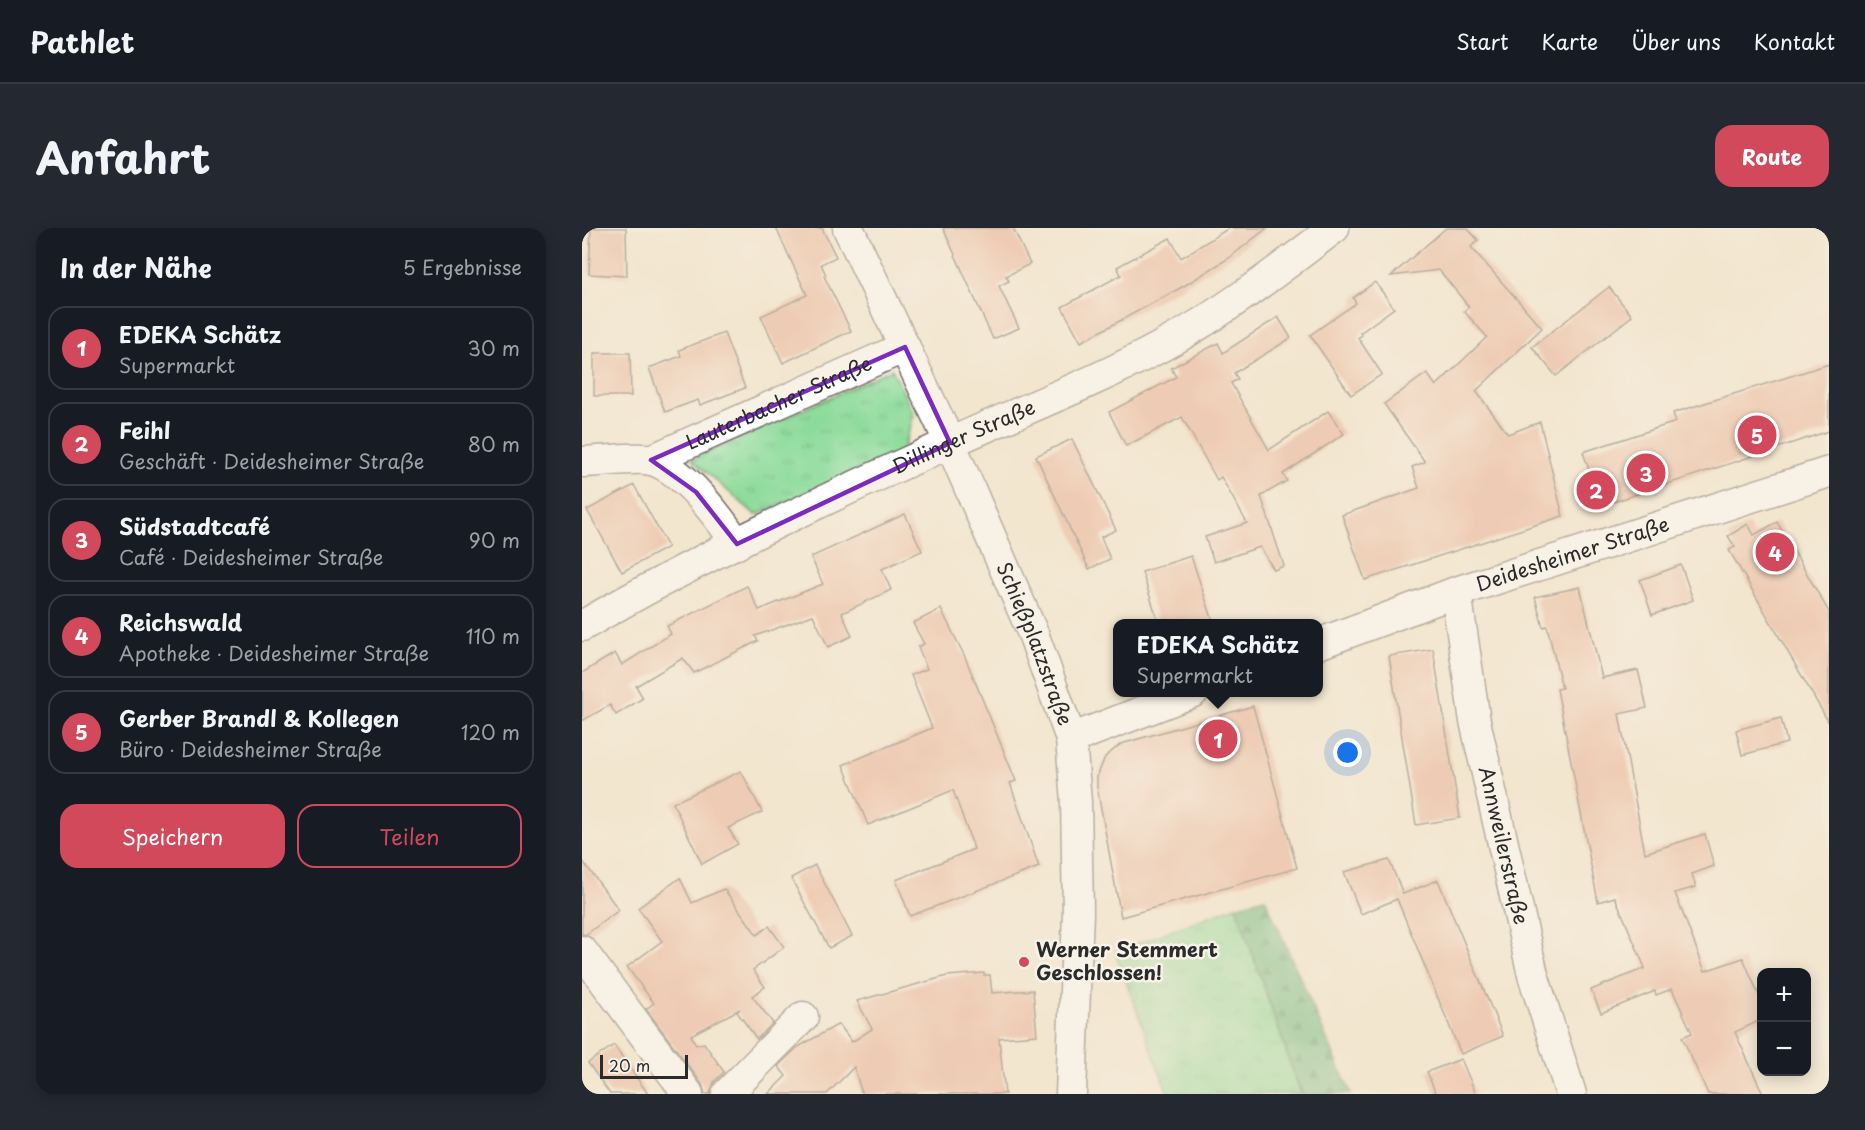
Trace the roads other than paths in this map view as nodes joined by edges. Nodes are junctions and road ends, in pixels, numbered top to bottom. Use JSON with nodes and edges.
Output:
{"nodes":[{"id":1,"x":848,"y":228,"type":"edge"},
{"id":2,"x":1334,"y":228,"type":"edge"},
{"id":3,"x":905,"y":346,"type":"junction"},
{"id":4,"x":950,"y":443,"type":"junction"},
{"id":5,"x":651,"y":460,"type":"junction"},
{"id":6,"x":582,"y":462,"type":"edge"},
{"id":7,"x":1829,"y":472,"type":"edge"},
{"id":8,"x":737,"y":544,"type":"junction"},
{"id":9,"x":1456,"y":592,"type":"junction"},
{"id":10,"x":582,"y":626,"type":"edge"},
{"id":11,"x":1323,"y":642,"type":"edge"},
{"id":12,"x":1182,"y":697,"type":"edge"},
{"id":13,"x":1071,"y":738,"type":"junction"},
{"id":14,"x":582,"y":951,"type":"edge"},
{"id":15,"x":803,"y":1017,"type":"dead end"},
{"id":16,"x":688,"y":1094,"type":"edge"},
{"id":17,"x":727,"y":1094,"type":"edge"},
{"id":18,"x":1071,"y":1094,"type":"edge"},
{"id":19,"x":1571,"y":1094,"type":"edge"}],
"edges":[{"from":1,"to":3,"type":"street","name":"Schießplatzstraße"},
{"from":2,"to":4,"type":"street","name":"Dillinger Straße"},
{"from":3,"to":4,"type":"street","name":"Schießplatzstraße"},
{"from":3,"to":5,"type":"street","name":"Lauterbacher Straße"},
{"from":4,"to":8,"type":"street","name":"Dillinger Straße"},
{"from":4,"to":13,"type":"street","name":"Schießplatzstraße"},
{"from":5,"to":6,"type":"street","name":"Lauterbacher Straße"},
{"from":5,"to":8,"type":"street","name":"Lauterbacher Straße"},
{"from":7,"to":9,"type":"street","name":"Deidesheimer Straße"},
{"from":8,"to":10,"type":"street","name":"Dillinger Straße"},
{"from":9,"to":11,"type":"street","name":"Deidesheimer Straße"},
{"from":9,"to":19,"type":"street","name":"Annweilerstraße"},
{"from":12,"to":13,"type":"street"},
{"from":13,"to":18,"type":"street","name":"Schießplatzstraße"},
{"from":14,"to":16,"type":"street"},
{"from":15,"to":17,"type":"street"}]}
